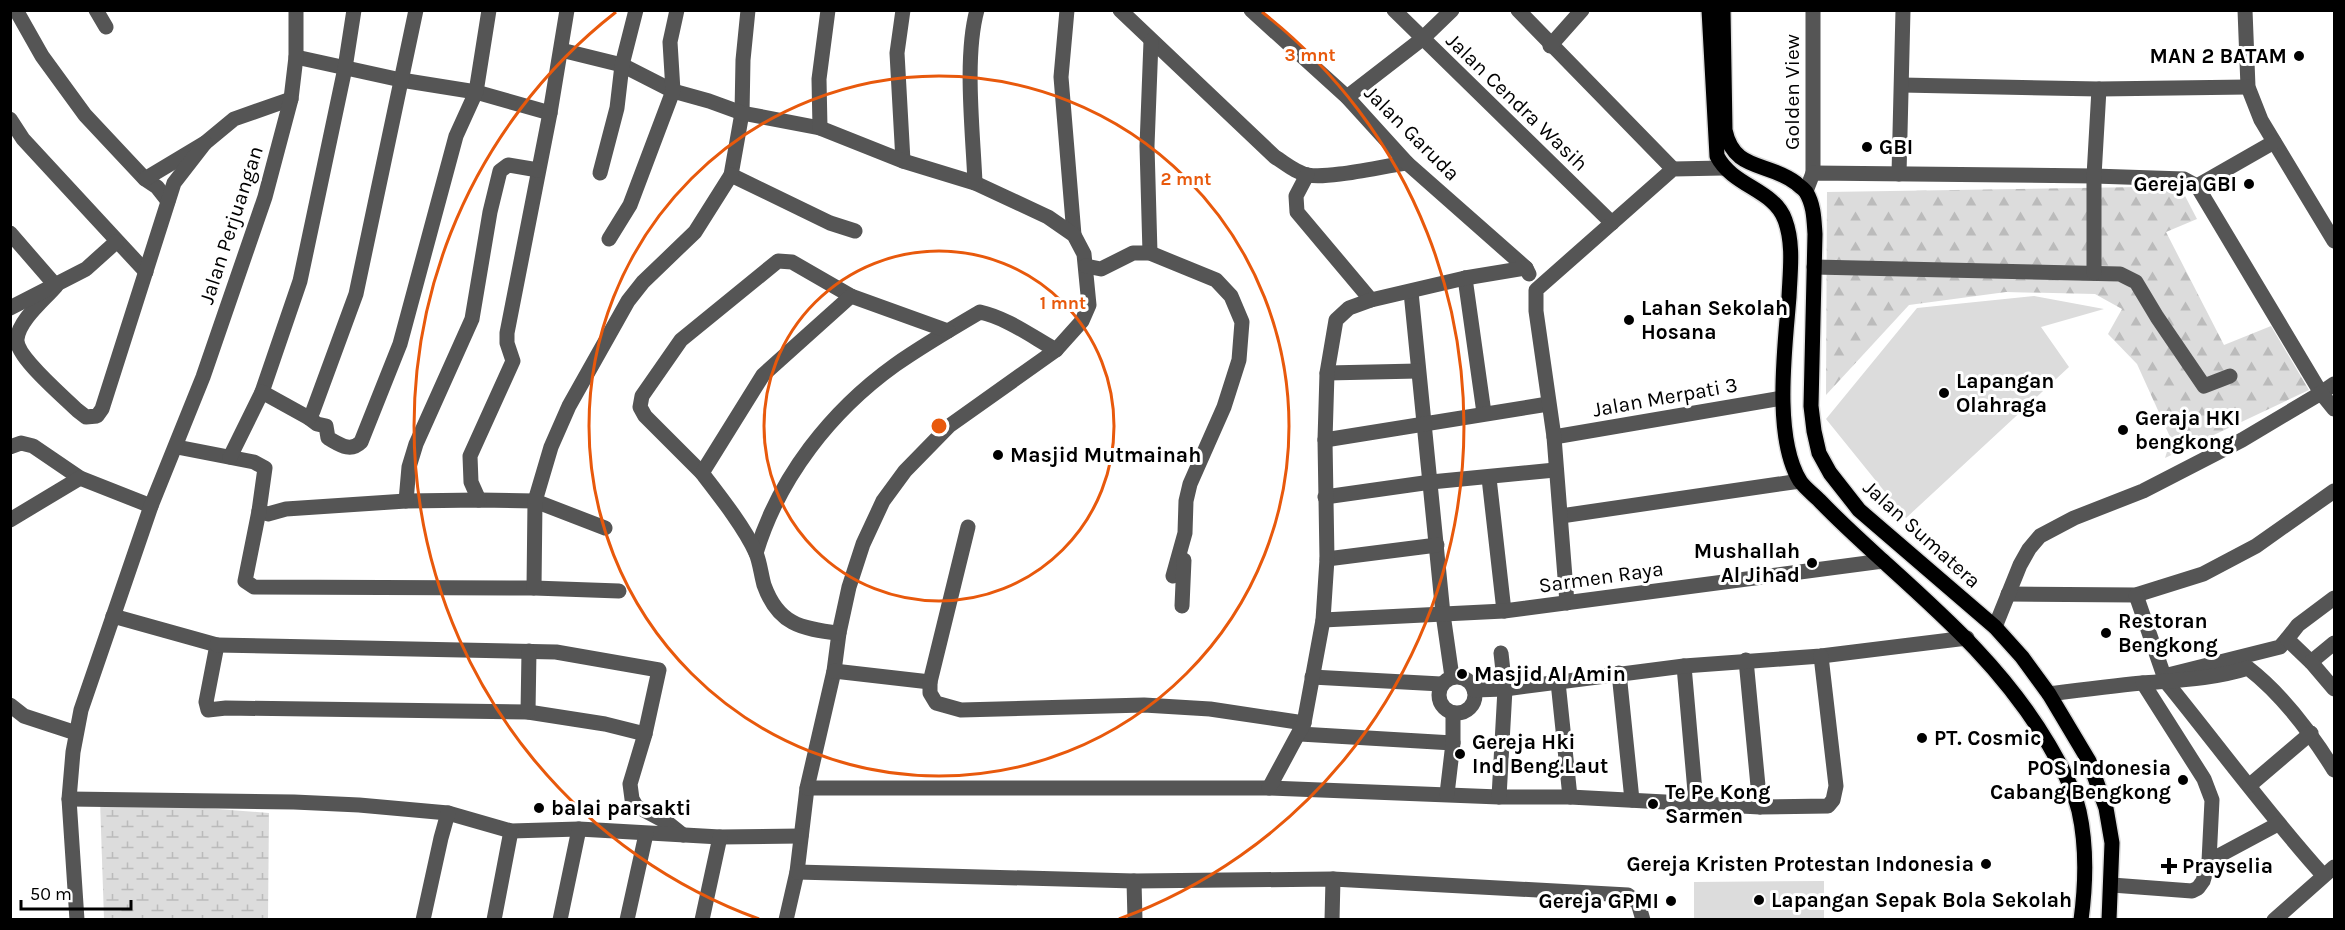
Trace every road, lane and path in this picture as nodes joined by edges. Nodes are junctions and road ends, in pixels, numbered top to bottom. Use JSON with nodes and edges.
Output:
{"nodes":[{"id":1,"x":16,"y":10,"type":"edge"},
{"id":2,"x":96,"y":10,"type":"edge"},
{"id":3,"x":296,"y":10,"type":"edge"},
{"id":4,"x":354,"y":10,"type":"edge"},
{"id":5,"x":416,"y":10,"type":"edge"},
{"id":6,"x":489,"y":10,"type":"edge"},
{"id":7,"x":567,"y":10,"type":"edge"},
{"id":8,"x":636,"y":10,"type":"edge"},
{"id":9,"x":676,"y":10,"type":"edge"},
{"id":10,"x":748,"y":10,"type":"edge"},
{"id":11,"x":828,"y":10,"type":"edge"},
{"id":12,"x":903,"y":10,"type":"edge"},
{"id":13,"x":977,"y":10,"type":"edge"},
{"id":14,"x":1067,"y":10,"type":"edge"},
{"id":15,"x":1120,"y":10,"type":"edge"},
{"id":16,"x":1251,"y":10,"type":"edge"},
{"id":17,"x":1394,"y":10,"type":"edge"},
{"id":18,"x":1452,"y":10,"type":"edge"},
{"id":19,"x":1518,"y":10,"type":"edge"},
{"id":20,"x":1582,"y":10,"type":"edge"},
{"id":21,"x":1709,"y":10,"type":"edge"},
{"id":22,"x":1723,"y":10,"type":"edge"},
{"id":23,"x":1813,"y":10,"type":"edge"},
{"id":24,"x":1903,"y":10,"type":"edge"},
{"id":25,"x":2245,"y":10,"type":"edge"},
{"id":26,"x":106,"y":27,"type":"dead end"},
{"id":27,"x":1422,"y":39,"type":"junction"},
{"id":28,"x":1151,"y":41,"type":"junction"},
{"id":29,"x":1551,"y":46,"type":"junction"},
{"id":30,"x":561,"y":50,"type":"junction"},
{"id":31,"x":296,"y":57,"type":"junction"},
{"id":32,"x":622,"y":65,"type":"junction"},
{"id":33,"x":345,"y":68,"type":"junction"},
{"id":34,"x":401,"y":80,"type":"junction"},
{"id":35,"x":1902,"y":85,"type":"junction"},
{"id":36,"x":2248,"y":87,"type":"junction"},
{"id":37,"x":2098,"y":89,"type":"junction"},
{"id":38,"x":674,"y":91,"type":"junction"},
{"id":39,"x":476,"y":92,"type":"junction"},
{"id":40,"x":1347,"y":97,"type":"junction"},
{"id":41,"x":291,"y":99,"type":"junction"},
{"id":42,"x":550,"y":113,"type":"junction"},
{"id":43,"x":742,"y":113,"type":"junction"},
{"id":44,"x":10,"y":119,"type":"edge"},
{"id":45,"x":820,"y":128,"type":"junction"},
{"id":46,"x":2274,"y":142,"type":"junction"},
{"id":47,"x":204,"y":143,"type":"junction"},
{"id":48,"x":903,"y":160,"type":"junction"},
{"id":49,"x":1407,"y":163,"type":"junction"},
{"id":50,"x":1723,"y":168,"type":"junction"},
{"id":51,"x":1673,"y":169,"type":"junction"},
{"id":52,"x":538,"y":170,"type":"junction"},
{"id":53,"x":600,"y":172,"type":"dead end"},
{"id":54,"x":1814,"y":173,"type":"junction"},
{"id":55,"x":1899,"y":174,"type":"junction"},
{"id":56,"x":731,"y":175,"type":"junction"},
{"id":57,"x":1307,"y":175,"type":"junction"},
{"id":58,"x":2094,"y":176,"type":"junction"},
{"id":59,"x":145,"y":179,"type":"junction"},
{"id":60,"x":975,"y":183,"type":"junction"},
{"id":61,"x":2197,"y":186,"type":"junction"},
{"id":62,"x":1806,"y":191,"type":"junction"},
{"id":63,"x":168,"y":201,"type":"junction"},
{"id":64,"x":1612,"y":223,"type":"junction"},
{"id":65,"x":855,"y":231,"type":"dead end"},
{"id":66,"x":10,"y":233,"type":"edge"},
{"id":67,"x":1074,"y":235,"type":"junction"},
{"id":68,"x":609,"y":239,"type":"dead end"},
{"id":69,"x":2334,"y":241,"type":"edge"},
{"id":70,"x":116,"y":242,"type":"junction"},
{"id":71,"x":1150,"y":254,"type":"junction"},
{"id":72,"x":1086,"y":266,"type":"junction"},
{"id":73,"x":1814,"y":267,"type":"junction"},
{"id":74,"x":1526,"y":268,"type":"junction"},
{"id":75,"x":146,"y":272,"type":"junction"},
{"id":76,"x":2094,"y":273,"type":"junction"},
{"id":77,"x":1465,"y":278,"type":"junction"},
{"id":78,"x":56,"y":286,"type":"junction"},
{"id":79,"x":1536,"y":290,"type":"junction"},
{"id":80,"x":1411,"y":292,"type":"junction"},
{"id":81,"x":851,"y":296,"type":"junction"},
{"id":82,"x":1371,"y":300,"type":"junction"},
{"id":83,"x":10,"y":308,"type":"edge"},
{"id":84,"x":948,"y":332,"type":"junction"},
{"id":85,"x":1056,"y":350,"type":"junction"},
{"id":86,"x":1418,"y":371,"type":"junction"},
{"id":87,"x":1327,"y":373,"type":"junction"},
{"id":88,"x":2230,"y":376,"type":"dead end"},
{"id":89,"x":2328,"y":388,"type":"edge"},
{"id":90,"x":262,"y":392,"type":"junction"},
{"id":91,"x":1782,"y":398,"type":"junction"},
{"id":92,"x":1548,"y":404,"type":"junction"},
{"id":93,"x":2334,"y":410,"type":"edge"},
{"id":94,"x":1484,"y":413,"type":"junction"},
{"id":95,"x":309,"y":418,"type":"junction"},
{"id":96,"x":1424,"y":423,"type":"junction"},
{"id":97,"x":1554,"y":437,"type":"junction"},
{"id":98,"x":1325,"y":440,"type":"junction"},
{"id":99,"x":10,"y":447,"type":"edge"},
{"id":100,"x":177,"y":447,"type":"junction"},
{"id":101,"x":230,"y":457,"type":"junction"},
{"id":102,"x":1555,"y":470,"type":"junction"},
{"id":103,"x":702,"y":473,"type":"junction"},
{"id":104,"x":80,"y":478,"type":"junction"},
{"id":105,"x":1489,"y":478,"type":"junction"},
{"id":106,"x":1800,"y":481,"type":"junction"},
{"id":107,"x":1431,"y":482,"type":"junction"},
{"id":108,"x":2334,"y":491,"type":"edge"},
{"id":109,"x":1325,"y":497,"type":"junction"},
{"id":110,"x":479,"y":500,"type":"junction"},
{"id":111,"x":406,"y":501,"type":"junction"},
{"id":112,"x":535,"y":501,"type":"junction"},
{"id":113,"x":151,"y":506,"type":"junction"},
{"id":114,"x":1859,"y":510,"type":"junction"},
{"id":115,"x":259,"y":511,"type":"junction"},
{"id":116,"x":1561,"y":516,"type":"junction"},
{"id":117,"x":10,"y":520,"type":"edge"},
{"id":118,"x":1842,"y":524,"type":"junction"},
{"id":119,"x":968,"y":527,"type":"dead end"},
{"id":120,"x":605,"y":528,"type":"dead end"},
{"id":121,"x":1185,"y":533,"type":"junction"},
{"id":122,"x":1437,"y":545,"type":"junction"},
{"id":123,"x":756,"y":553,"type":"junction"},
{"id":124,"x":1327,"y":559,"type":"junction"},
{"id":125,"x":1883,"y":561,"type":"junction"},
{"id":126,"x":1173,"y":576,"type":"dead end"},
{"id":127,"x":534,"y":588,"type":"junction"},
{"id":128,"x":619,"y":591,"type":"dead end"},
{"id":129,"x":2008,"y":594,"type":"junction"},
{"id":130,"x":2136,"y":595,"type":"junction"},
{"id":131,"x":2334,"y":598,"type":"edge"},
{"id":132,"x":1567,"y":603,"type":"junction"},
{"id":133,"x":1182,"y":606,"type":"dead end"},
{"id":134,"x":1504,"y":611,"type":"junction"},
{"id":135,"x":1443,"y":614,"type":"junction"},
{"id":136,"x":113,"y":616,"type":"junction"},
{"id":137,"x":1323,"y":620,"type":"junction"},
{"id":138,"x":1995,"y":627,"type":"junction"},
{"id":139,"x":839,"y":633,"type":"junction"},
{"id":140,"x":1967,"y":638,"type":"junction"},
{"id":141,"x":2287,"y":639,"type":"junction"},
{"id":142,"x":2334,"y":643,"type":"edge"},
{"id":143,"x":217,"y":645,"type":"junction"},
{"id":144,"x":529,"y":651,"type":"junction"},
{"id":145,"x":1501,"y":653,"type":"dead end"},
{"id":146,"x":1821,"y":656,"type":"junction"},
{"id":147,"x":1746,"y":660,"type":"junction"},
{"id":148,"x":2311,"y":662,"type":"junction"},
{"id":149,"x":1683,"y":666,"type":"junction"},
{"id":150,"x":834,"y":671,"type":"junction"},
{"id":151,"x":1619,"y":673,"type":"junction"},
{"id":152,"x":1312,"y":677,"type":"junction"},
{"id":153,"x":1447,"y":680,"type":"junction"},
{"id":154,"x":930,"y":682,"type":"junction"},
{"id":155,"x":1558,"y":682,"type":"junction"},
{"id":156,"x":2143,"y":683,"type":"junction"},
{"id":157,"x":2167,"y":683,"type":"junction"},
{"id":158,"x":1505,"y":689,"type":"junction"},
{"id":159,"x":2334,"y":689,"type":"edge"},
{"id":160,"x":1474,"y":690,"type":"junction"},
{"id":161,"x":2049,"y":694,"type":"junction"},
{"id":162,"x":10,"y":705,"type":"edge"},
{"id":163,"x":528,"y":711,"type":"junction"},
{"id":164,"x":1453,"y":713,"type":"junction"},
{"id":165,"x":1302,"y":728,"type":"junction"},
{"id":166,"x":76,"y":733,"type":"junction"},
{"id":167,"x":2311,"y":733,"type":"junction"},
{"id":168,"x":645,"y":734,"type":"junction"},
{"id":169,"x":1453,"y":743,"type":"junction"},
{"id":170,"x":2088,"y":761,"type":"junction"},
{"id":171,"x":2334,"y":770,"type":"edge"},
{"id":172,"x":2065,"y":772,"type":"junction"},
{"id":173,"x":2250,"y":785,"type":"junction"},
{"id":174,"x":807,"y":788,"type":"junction"},
{"id":175,"x":1269,"y":788,"type":"junction"},
{"id":176,"x":2098,"y":788,"type":"junction"},
{"id":177,"x":1446,"y":794,"type":"junction"},
{"id":178,"x":1499,"y":797,"type":"junction"},
{"id":179,"x":1570,"y":797,"type":"junction"},
{"id":180,"x":69,"y":799,"type":"junction"},
{"id":181,"x":1632,"y":800,"type":"junction"},
{"id":182,"x":2076,"y":800,"type":"junction"},
{"id":183,"x":1696,"y":803,"type":"junction"},
{"id":184,"x":1760,"y":807,"type":"junction"},
{"id":185,"x":448,"y":813,"type":"junction"},
{"id":186,"x":2278,"y":824,"type":"junction"},
{"id":187,"x":579,"y":829,"type":"junction"},
{"id":188,"x":511,"y":831,"type":"junction"},
{"id":189,"x":646,"y":834,"type":"junction"},
{"id":190,"x":683,"y":835,"type":"junction"},
{"id":191,"x":801,"y":836,"type":"junction"},
{"id":192,"x":720,"y":837,"type":"junction"},
{"id":193,"x":2209,"y":861,"type":"junction"},
{"id":194,"x":2329,"y":871,"type":"edge"},
{"id":195,"x":797,"y":872,"type":"junction"},
{"id":196,"x":1333,"y":879,"type":"junction"},
{"id":197,"x":1134,"y":881,"type":"junction"},
{"id":198,"x":2112,"y":885,"type":"junction"},
{"id":199,"x":77,"y":920,"type":"edge"},
{"id":200,"x":423,"y":920,"type":"edge"},
{"id":201,"x":494,"y":920,"type":"edge"},
{"id":202,"x":560,"y":920,"type":"edge"},
{"id":203,"x":627,"y":920,"type":"edge"},
{"id":204,"x":702,"y":920,"type":"edge"},
{"id":205,"x":786,"y":920,"type":"edge"},
{"id":206,"x":1135,"y":920,"type":"edge"},
{"id":207,"x":1332,"y":920,"type":"edge"},
{"id":208,"x":1643,"y":920,"type":"edge"},
{"id":209,"x":2081,"y":920,"type":"edge"},
{"id":210,"x":2109,"y":920,"type":"edge"},
{"id":211,"x":2274,"y":920,"type":"edge"}],
"edges":[{"from":1,"to":59,"type":"street"},
{"from":2,"to":26,"type":"street"},
{"from":3,"to":31,"type":"street","name":"Jalan Perjuangan"},
{"from":4,"to":33,"type":"street"},
{"from":5,"to":34,"type":"street"},
{"from":6,"to":39,"type":"street"},
{"from":7,"to":30,"type":"street"},
{"from":8,"to":32,"type":"street"},
{"from":9,"to":38,"type":"street"},
{"from":10,"to":43,"type":"street"},
{"from":11,"to":45,"type":"street"},
{"from":12,"to":48,"type":"street"},
{"from":13,"to":60,"type":"street"},
{"from":14,"to":67,"type":"street"},
{"from":15,"to":28,"type":"street"},
{"from":16,"to":40,"type":"street","name":"Jalan Garuda"},
{"from":17,"to":27,"type":"street","name":"Jalan Cendra Wasih"},
{"from":18,"to":27,"type":"street"},
{"from":19,"to":29,"type":"street"},
{"from":20,"to":29,"type":"street"},
{"from":21,"to":50,"type":"main road"},
{"from":22,"to":62,"type":"main road"},
{"from":23,"to":54,"type":"street","name":"Golden View"},
{"from":24,"to":35,"type":"street"},
{"from":25,"to":36,"type":"street"},
{"from":27,"to":40,"type":"street"},
{"from":27,"to":64,"type":"street","name":"Jalan Cendra Wasih"},
{"from":28,"to":57,"type":"street"},
{"from":28,"to":71,"type":"street"},
{"from":29,"to":51,"type":"street"},
{"from":30,"to":32,"type":"street"},
{"from":30,"to":42,"type":"street"},
{"from":31,"to":33,"type":"street"},
{"from":31,"to":41,"type":"street","name":"Jalan Perjuangan"},
{"from":32,"to":38,"type":"street"},
{"from":32,"to":53,"type":"street"},
{"from":33,"to":34,"type":"street"},
{"from":33,"to":90,"type":"street"},
{"from":34,"to":39,"type":"street"},
{"from":34,"to":95,"type":"street"},
{"from":35,"to":37,"type":"street"},
{"from":35,"to":55,"type":"street"},
{"from":36,"to":37,"type":"street"},
{"from":36,"to":46,"type":"street"},
{"from":37,"to":58,"type":"street"},
{"from":38,"to":43,"type":"street"},
{"from":38,"to":68,"type":"street"},
{"from":39,"to":42,"type":"street"},
{"from":39,"to":95,"type":"street"},
{"from":40,"to":49,"type":"street","name":"Jalan Garuda"},
{"from":41,"to":47,"type":"street"},
{"from":41,"to":100,"type":"street","name":"Jalan Perjuangan"},
{"from":42,"to":52,"type":"street"},
{"from":43,"to":45,"type":"street"},
{"from":43,"to":56,"type":"street"},
{"from":44,"to":70,"type":"street"},
{"from":45,"to":48,"type":"street"},
{"from":46,"to":61,"type":"street"},
{"from":46,"to":69,"type":"street"},
{"from":47,"to":59,"type":"street"},
{"from":47,"to":63,"type":"street"},
{"from":48,"to":60,"type":"street"},
{"from":49,"to":57,"type":"street"},
{"from":49,"to":74,"type":"street","name":"Jalan Garuda"},
{"from":50,"to":51,"type":"street"},
{"from":50,"to":91,"type":"main road"},
{"from":51,"to":64,"type":"street"},
{"from":52,"to":110,"type":"street"},
{"from":52,"to":111,"type":"street"},
{"from":54,"to":55,"type":"street"},
{"from":54,"to":62,"type":"street"},
{"from":55,"to":58,"type":"street"},
{"from":56,"to":65,"type":"street"},
{"from":56,"to":112,"type":"street"},
{"from":57,"to":82,"type":"street"},
{"from":58,"to":61,"type":"street"},
{"from":58,"to":76,"type":"street"},
{"from":59,"to":63,"type":"street"},
{"from":60,"to":67,"type":"street"},
{"from":61,"to":89,"type":"street"},
{"from":62,"to":73,"type":"main road","name":"Jalan Sumatera"},
{"from":63,"to":75,"type":"street"},
{"from":64,"to":79,"type":"street"},
{"from":66,"to":78,"type":"street"},
{"from":67,"to":72,"type":"street"},
{"from":70,"to":75,"type":"street"},
{"from":70,"to":78,"type":"street"},
{"from":71,"to":72,"type":"street"},
{"from":71,"to":121,"type":"street"},
{"from":72,"to":85,"type":"street"},
{"from":73,"to":76,"type":"street"},
{"from":73,"to":114,"type":"main road","name":"Jalan Sumatera"},
{"from":74,"to":77,"type":"street"},
{"from":74,"to":79,"type":"street","name":"Jalan Garuda"},
{"from":75,"to":78,"type":"street"},
{"from":76,"to":88,"type":"street"},
{"from":77,"to":80,"type":"street"},
{"from":77,"to":94,"type":"street"},
{"from":78,"to":83,"type":"street"},
{"from":79,"to":92,"type":"street"},
{"from":80,"to":82,"type":"street"},
{"from":80,"to":86,"type":"street"},
{"from":81,"to":84,"type":"street"},
{"from":81,"to":103,"type":"street"},
{"from":81,"to":103,"type":"street"},
{"from":82,"to":87,"type":"street"},
{"from":84,"to":85,"type":"street"},
{"from":84,"to":123,"type":"street"},
{"from":85,"to":139,"type":"street"},
{"from":86,"to":87,"type":"street"},
{"from":86,"to":96,"type":"street"},
{"from":87,"to":98,"type":"street"},
{"from":89,"to":93,"type":"street"},
{"from":89,"to":129,"type":"street"},
{"from":90,"to":95,"type":"street"},
{"from":90,"to":101,"type":"street"},
{"from":91,"to":97,"type":"street","name":"Jalan Merpati 3"},
{"from":91,"to":106,"type":"main road"},
{"from":92,"to":94,"type":"street"},
{"from":92,"to":97,"type":"street"},
{"from":94,"to":96,"type":"street"},
{"from":96,"to":98,"type":"street"},
{"from":96,"to":107,"type":"street"},
{"from":97,"to":102,"type":"street"},
{"from":98,"to":109,"type":"street"},
{"from":99,"to":104,"type":"street"},
{"from":100,"to":101,"type":"street"},
{"from":100,"to":113,"type":"street","name":"Jalan Perjuangan"},
{"from":101,"to":115,"type":"street"},
{"from":102,"to":105,"type":"street"},
{"from":102,"to":116,"type":"street"},
{"from":103,"to":123,"type":"street"},
{"from":104,"to":113,"type":"street"},
{"from":104,"to":117,"type":"street"},
{"from":105,"to":107,"type":"street"},
{"from":105,"to":134,"type":"street"},
{"from":106,"to":116,"type":"street"},
{"from":106,"to":118,"type":"main road"},
{"from":107,"to":109,"type":"street"},
{"from":107,"to":122,"type":"street"},
{"from":108,"to":130,"type":"street"},
{"from":109,"to":124,"type":"street"},
{"from":110,"to":111,"type":"street"},
{"from":110,"to":112,"type":"street"},
{"from":111,"to":115,"type":"street"},
{"from":112,"to":120,"type":"street"},
{"from":112,"to":127,"type":"street"},
{"from":113,"to":136,"type":"street","name":"Jalan Perjuangan"},
{"from":114,"to":118,"type":"main road"},
{"from":114,"to":138,"type":"main road","name":"Jalan Sumatera"},
{"from":115,"to":127,"type":"street"},
{"from":116,"to":132,"type":"street"},
{"from":118,"to":125,"type":"main road"},
{"from":119,"to":154,"type":"street"},
{"from":121,"to":126,"type":"street"},
{"from":121,"to":133,"type":"street"},
{"from":122,"to":124,"type":"street"},
{"from":122,"to":135,"type":"street"},
{"from":123,"to":139,"type":"street"},
{"from":124,"to":137,"type":"street"},
{"from":125,"to":132,"type":"street","name":"Sarmen Raya"},
{"from":125,"to":140,"type":"main road"},
{"from":127,"to":128,"type":"street"},
{"from":129,"to":130,"type":"street"},
{"from":129,"to":138,"type":"street"},
{"from":130,"to":141,"type":"street"},
{"from":131,"to":141,"type":"street"},
{"from":132,"to":134,"type":"street","name":"Sarmen Raya"},
{"from":134,"to":135,"type":"street","name":"Sarmen Raya"},
{"from":135,"to":137,"type":"street","name":"Sarmen Raya"},
{"from":135,"to":153,"type":"street"},
{"from":136,"to":143,"type":"street"},
{"from":136,"to":166,"type":"street","name":"Jalan Perjuangan"},
{"from":137,"to":152,"type":"street"},
{"from":138,"to":161,"type":"main road","name":"Jalan Sumatera"},
{"from":139,"to":150,"type":"street"},
{"from":140,"to":146,"type":"street"},
{"from":140,"to":172,"type":"main road"},
{"from":141,"to":148,"type":"street"},
{"from":142,"to":148,"type":"street"},
{"from":143,"to":144,"type":"street"},
{"from":143,"to":163,"type":"street"},
{"from":144,"to":163,"type":"street"},
{"from":144,"to":168,"type":"street"},
{"from":145,"to":158,"type":"street"},
{"from":146,"to":147,"type":"street"},
{"from":146,"to":184,"type":"street"},
{"from":147,"to":149,"type":"street"},
{"from":147,"to":184,"type":"street"},
{"from":148,"to":159,"type":"street"},
{"from":149,"to":151,"type":"street"},
{"from":149,"to":183,"type":"street"},
{"from":150,"to":154,"type":"street"},
{"from":150,"to":174,"type":"street"},
{"from":151,"to":155,"type":"street"},
{"from":151,"to":181,"type":"street"},
{"from":152,"to":153,"type":"street"},
{"from":152,"to":165,"type":"street"},
{"from":153,"to":160,"type":"street"},
{"from":153,"to":164,"type":"street"},
{"from":154,"to":165,"type":"street"},
{"from":155,"to":158,"type":"street"},
{"from":155,"to":179,"type":"street"},
{"from":156,"to":157,"type":"street"},
{"from":156,"to":161,"type":"street"},
{"from":156,"to":193,"type":"street"},
{"from":157,"to":167,"type":"street"},
{"from":157,"to":173,"type":"street"},
{"from":158,"to":160,"type":"street"},
{"from":158,"to":178,"type":"street"},
{"from":160,"to":164,"type":"street"},
{"from":161,"to":170,"type":"main road","name":"Jalan Sumatera"},
{"from":162,"to":166,"type":"street"},
{"from":163,"to":168,"type":"street"},
{"from":164,"to":169,"type":"street"},
{"from":165,"to":169,"type":"street"},
{"from":165,"to":175,"type":"street"},
{"from":166,"to":180,"type":"street","name":"Jalan Perjuangan"},
{"from":167,"to":171,"type":"street"},
{"from":167,"to":173,"type":"street"},
{"from":168,"to":190,"type":"street"},
{"from":169,"to":177,"type":"street"},
{"from":170,"to":172,"type":"main road"},
{"from":170,"to":176,"type":"main road","name":"Jalan Sumatera"},
{"from":172,"to":182,"type":"main road"},
{"from":173,"to":186,"type":"street"},
{"from":174,"to":175,"type":"street"},
{"from":174,"to":191,"type":"street"},
{"from":175,"to":177,"type":"street"},
{"from":176,"to":182,"type":"main road"},
{"from":176,"to":198,"type":"main road","name":"Jalan Sumatera"},
{"from":177,"to":178,"type":"street"},
{"from":178,"to":179,"type":"street"},
{"from":179,"to":181,"type":"street"},
{"from":180,"to":185,"type":"street"},
{"from":180,"to":199,"type":"street","name":"Jalan Perjuangan"},
{"from":181,"to":183,"type":"street"},
{"from":182,"to":209,"type":"main road"},
{"from":183,"to":184,"type":"street"},
{"from":185,"to":188,"type":"street"},
{"from":185,"to":200,"type":"street"},
{"from":186,"to":193,"type":"street"},
{"from":186,"to":194,"type":"street"},
{"from":187,"to":188,"type":"street"},
{"from":187,"to":189,"type":"street"},
{"from":187,"to":202,"type":"street"},
{"from":188,"to":201,"type":"street"},
{"from":189,"to":190,"type":"street"},
{"from":189,"to":203,"type":"street"},
{"from":190,"to":192,"type":"street"},
{"from":191,"to":192,"type":"street"},
{"from":191,"to":195,"type":"street"},
{"from":192,"to":204,"type":"street"},
{"from":193,"to":198,"type":"street"},
{"from":194,"to":211,"type":"street"},
{"from":195,"to":197,"type":"street"},
{"from":195,"to":205,"type":"street"},
{"from":196,"to":197,"type":"street"},
{"from":196,"to":207,"type":"street"},
{"from":196,"to":208,"type":"street"},
{"from":197,"to":206,"type":"street"},
{"from":198,"to":210,"type":"main road","name":"Jalan Sumatera"}]}
